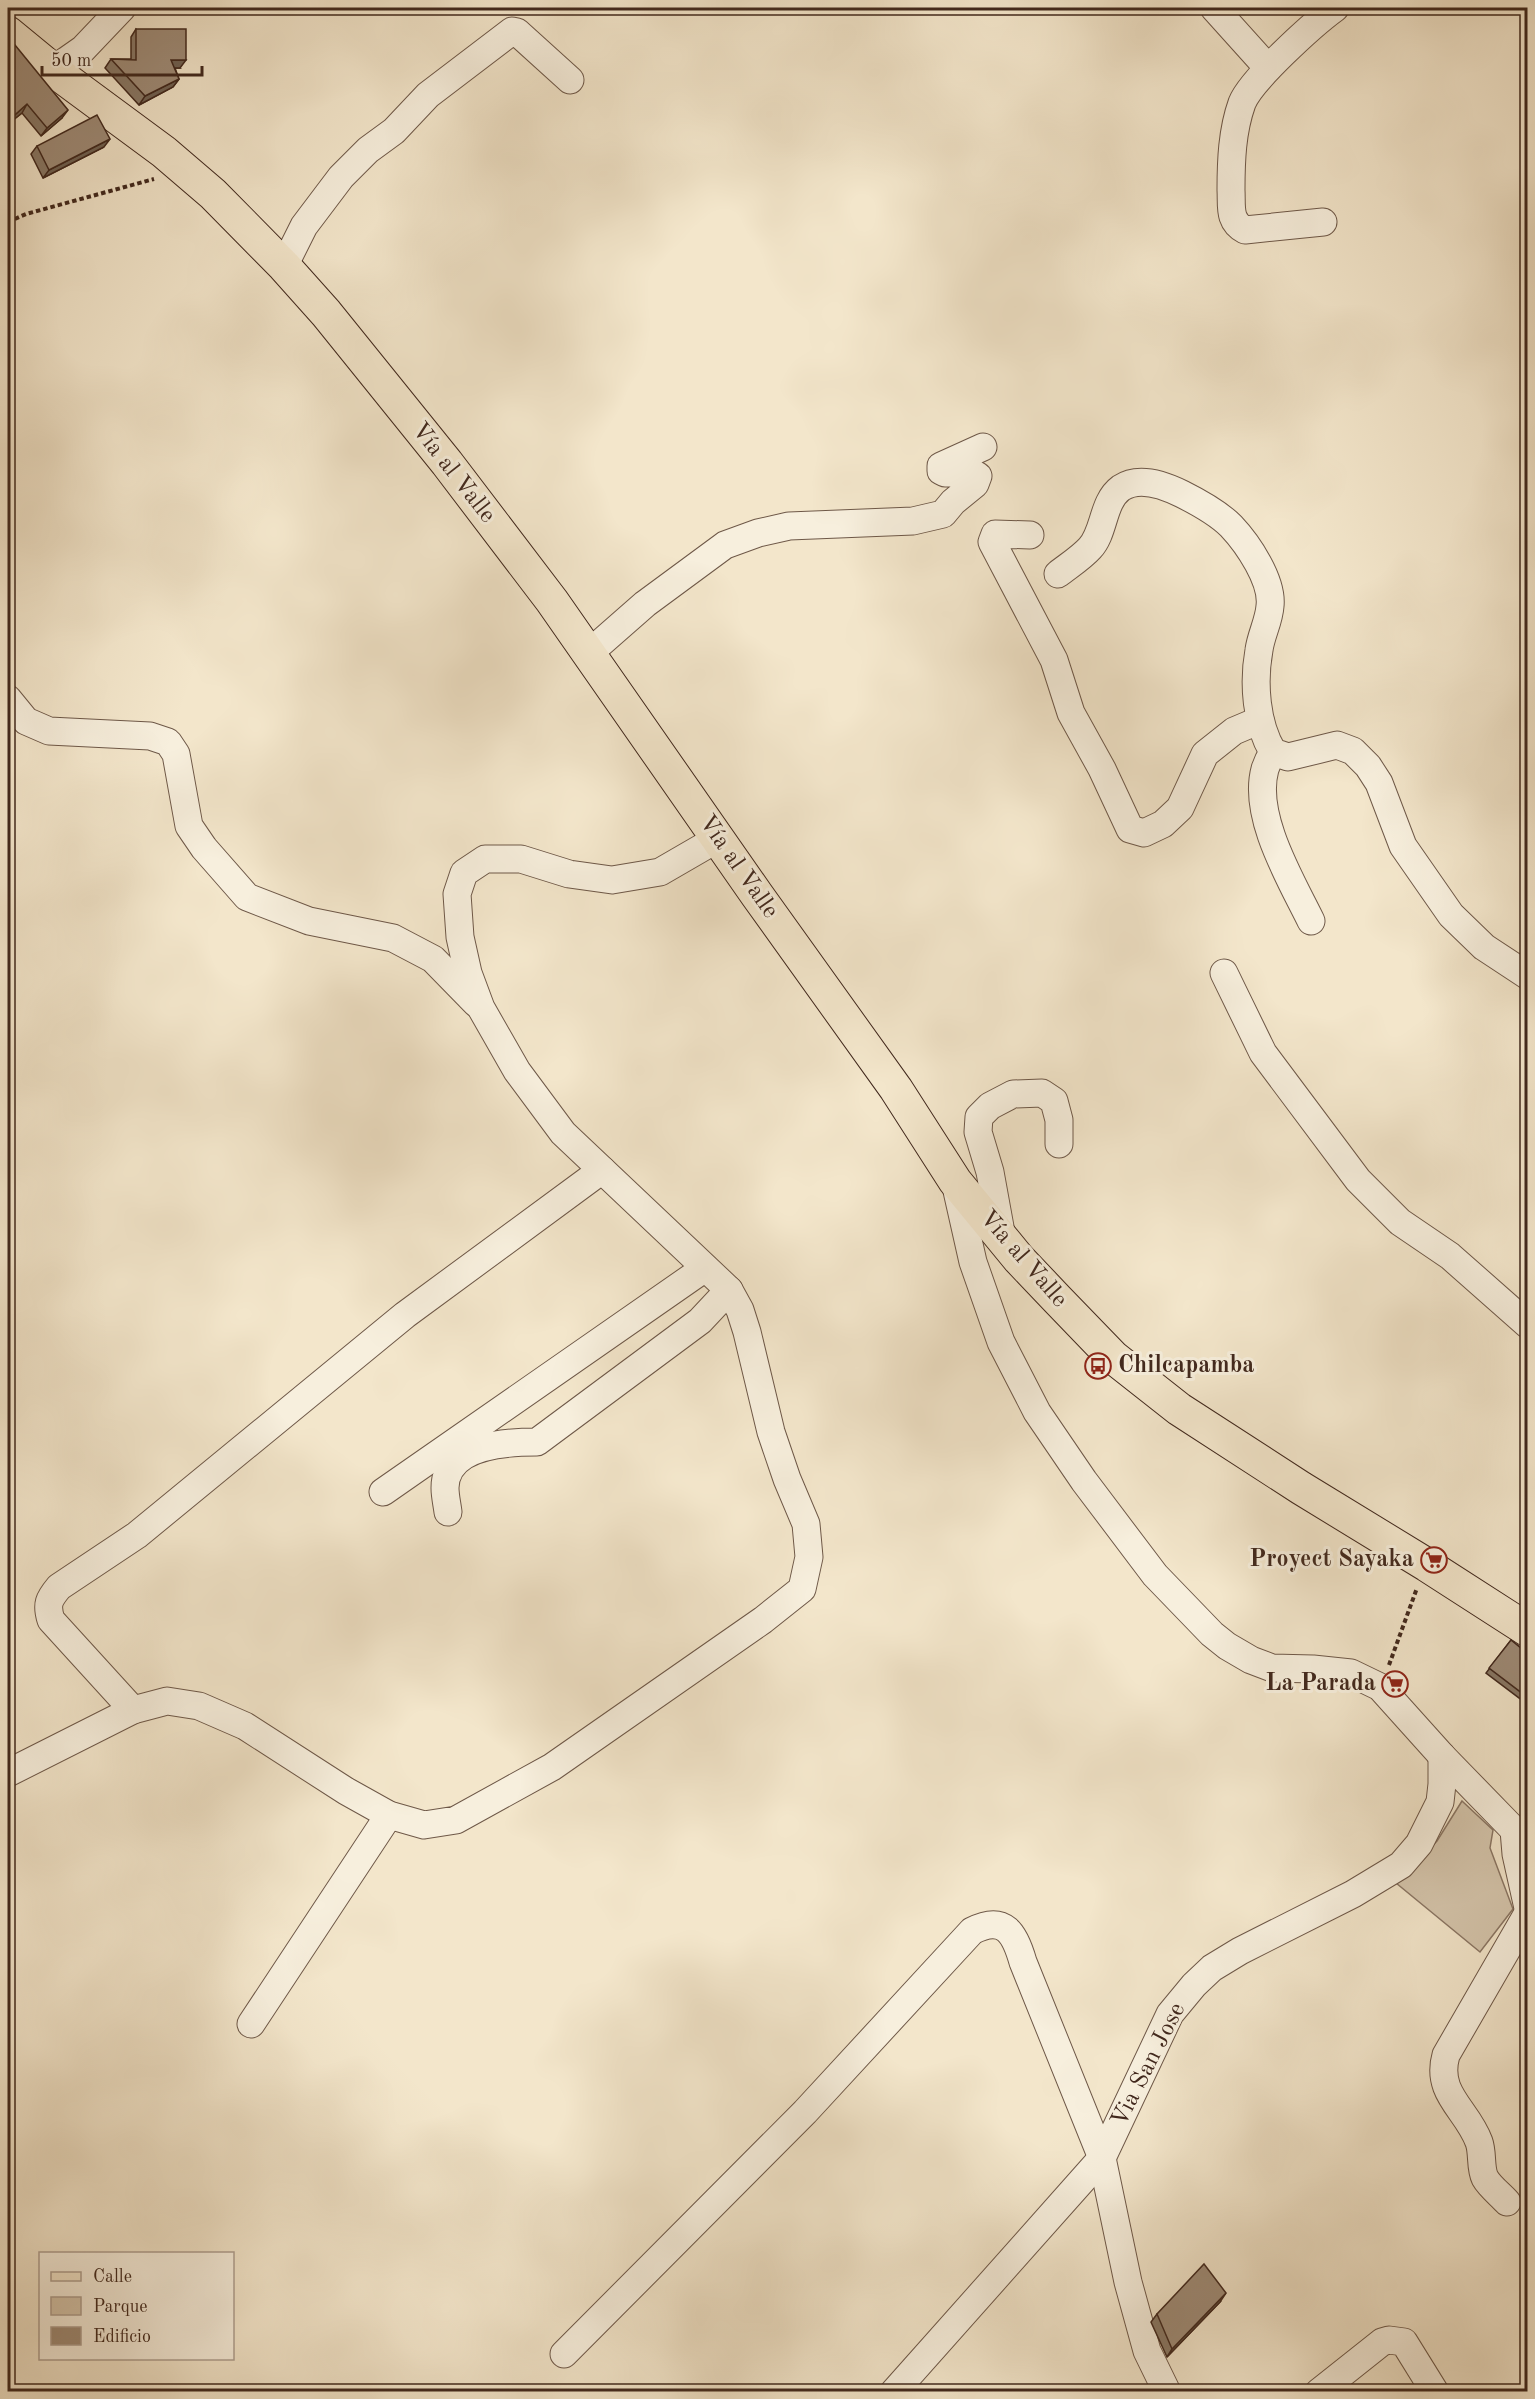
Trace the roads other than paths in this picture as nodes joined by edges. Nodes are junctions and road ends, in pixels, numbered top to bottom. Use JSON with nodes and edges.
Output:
{"nodes":[{"id":1,"x":122,"y":8,"type":"edge"},
{"id":2,"x":1214,"y":8,"type":"edge"},
{"id":3,"x":1335,"y":8,"type":"edge"},
{"id":4,"x":8,"y":33,"type":"edge"},
{"id":5,"x":1269,"y":68,"type":"junction"},
{"id":6,"x":53,"y":70,"type":"junction"},
{"id":7,"x":570,"y":80,"type":"dead end"},
{"id":8,"x":1323,"y":222,"type":"dead end"},
{"id":9,"x":284,"y":266,"type":"junction"},
{"id":10,"x":983,"y":447,"type":"dead end"},
{"id":11,"x":1030,"y":535,"type":"dead end"},
{"id":12,"x":1058,"y":574,"type":"dead end"},
{"id":13,"x":588,"y":654,"type":"junction"},
{"id":14,"x":8,"y":699,"type":"edge"},
{"id":15,"x":1260,"y":720,"type":"junction"},
{"id":16,"x":1273,"y":752,"type":"junction"},
{"id":17,"x":717,"y":839,"type":"junction"},
{"id":18,"x":1311,"y":921,"type":"dead end"},
{"id":19,"x":1224,"y":973,"type":"dead end"},
{"id":20,"x":1527,"y":976,"type":"edge"},
{"id":21,"x":481,"y":1008,"type":"junction"},
{"id":22,"x":1059,"y":1144,"type":"dead end"},
{"id":23,"x":602,"y":1170,"type":"junction"},
{"id":24,"x":955,"y":1181,"type":"junction"},
{"id":25,"x":1002,"y":1238,"type":"junction"},
{"id":26,"x":705,"y":1268,"type":"junction"},
{"id":27,"x":729,"y":1290,"type":"junction"},
{"id":28,"x":1527,"y":1325,"type":"edge"},
{"id":29,"x":383,"y":1492,"type":"dead end"},
{"id":30,"x":448,"y":1512,"type":"dead end"},
{"id":31,"x":1527,"y":1630,"type":"edge"},
{"id":32,"x":134,"y":1710,"type":"junction"},
{"id":33,"x":1442,"y":1756,"type":"junction"},
{"id":34,"x":8,"y":1773,"type":"edge"},
{"id":35,"x":389,"y":1815,"type":"junction"},
{"id":36,"x":1521,"y":1833,"type":"edge"},
{"id":37,"x":1527,"y":1908,"type":"edge"},
{"id":38,"x":1527,"y":1913,"type":"edge"},
{"id":39,"x":251,"y":2024,"type":"dead end"},
{"id":40,"x":1102,"y":2158,"type":"junction"},
{"id":41,"x":1507,"y":2202,"type":"dead end"},
{"id":42,"x":564,"y":2354,"type":"dead end"},
{"id":43,"x":894,"y":2391,"type":"edge"},
{"id":44,"x":1167,"y":2391,"type":"edge"},
{"id":45,"x":1319,"y":2391,"type":"edge"},
{"id":46,"x":1435,"y":2391,"type":"edge"}],
"edges":[{"from":1,"to":6,"type":"street"},
{"from":2,"to":5,"type":"street"},
{"from":3,"to":5,"type":"street"},
{"from":4,"to":6,"type":"main road","name":"Vía al Valle"},
{"from":5,"to":8,"type":"street"},
{"from":6,"to":9,"type":"main road","name":"Vía al Valle"},
{"from":7,"to":9,"type":"street"},
{"from":9,"to":13,"type":"main road","name":"Vía al Valle"},
{"from":10,"to":13,"type":"street"},
{"from":11,"to":15,"type":"street"},
{"from":12,"to":15,"type":"street"},
{"from":13,"to":17,"type":"main road","name":"Vía al Valle"},
{"from":14,"to":21,"type":"street"},
{"from":15,"to":16,"type":"street"},
{"from":16,"to":18,"type":"street"},
{"from":16,"to":20,"type":"street"},
{"from":17,"to":21,"type":"street"},
{"from":17,"to":24,"type":"main road","name":"Vía al Valle"},
{"from":19,"to":28,"type":"street"},
{"from":21,"to":23,"type":"street"},
{"from":22,"to":25,"type":"street"},
{"from":23,"to":26,"type":"street"},
{"from":23,"to":32,"type":"street"},
{"from":24,"to":25,"type":"main road","name":"Vía al Valle"},
{"from":24,"to":33,"type":"street"},
{"from":25,"to":31,"type":"main road","name":"Vía al Valle"},
{"from":26,"to":27,"type":"street"},
{"from":26,"to":29,"type":"street"},
{"from":27,"to":30,"type":"street"},
{"from":27,"to":35,"type":"street"},
{"from":32,"to":34,"type":"street"},
{"from":32,"to":35,"type":"street"},
{"from":33,"to":36,"type":"street"},
{"from":33,"to":40,"type":"street","name":"Via San Jose"},
{"from":35,"to":39,"type":"street"},
{"from":36,"to":37,"type":"street"},
{"from":38,"to":41,"type":"street"},
{"from":40,"to":42,"type":"street"},
{"from":40,"to":43,"type":"street","name":"Via San Jose"},
{"from":40,"to":44,"type":"street"},
{"from":45,"to":46,"type":"street"}]}
